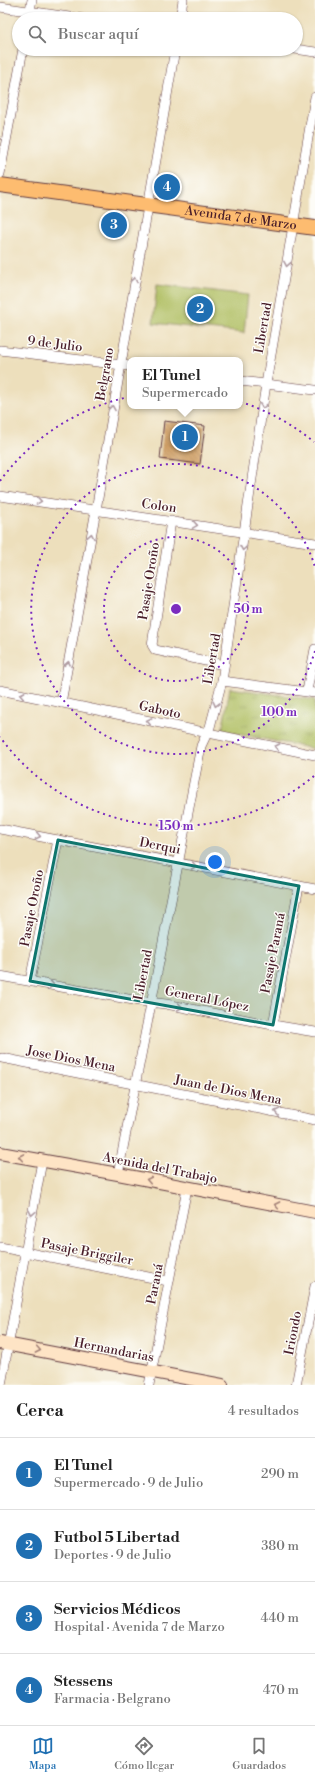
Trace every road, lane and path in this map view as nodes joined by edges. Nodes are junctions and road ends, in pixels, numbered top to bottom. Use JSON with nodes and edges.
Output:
{"nodes":[{"id":1,"x":32,"y":0,"type":"edge"},
{"id":2,"x":184,"y":0,"type":"edge"},
{"id":3,"x":0,"y":8,"type":"edge"},
{"id":4,"x":17,"y":12,"type":"edge"},
{"id":5,"x":30,"y":12,"type":"edge"},
{"id":6,"x":181,"y":12,"type":"edge"},
{"id":7,"x":303,"y":50,"type":"edge"},
{"id":8,"x":315,"y":52,"type":"edge"},
{"id":9,"x":22,"y":56,"type":"edge"},
{"id":10,"x":174,"y":56,"type":"edge"},
{"id":11,"x":315,"y":98,"type":"edge"},
{"id":12,"x":0,"y":174,"type":"edge"},
{"id":13,"x":0,"y":184,"type":"edge"},
{"id":14,"x":148,"y":206,"type":"junction"},
{"id":15,"x":293,"y":225,"type":"junction"},
{"id":16,"x":315,"y":228,"type":"edge"},
{"id":17,"x":0,"y":350,"type":"edge"},
{"id":18,"x":119,"y":365,"type":"junction"},
{"id":19,"x":127,"y":366,"type":"edge"},
{"id":20,"x":243,"y":381,"type":"edge"},
{"id":21,"x":266,"y":384,"type":"junction"},
{"id":22,"x":315,"y":390,"type":"edge"},
{"id":23,"x":0,"y":496,"type":"edge"},
{"id":24,"x":96,"y":510,"type":"junction"},
{"id":25,"x":171,"y":521,"type":"junction"},
{"id":26,"x":245,"y":532,"type":"junction"},
{"id":27,"x":315,"y":543,"type":"edge"},
{"id":28,"x":315,"y":649,"type":"edge"},
{"id":29,"x":224,"y":665,"type":"junction"},
{"id":30,"x":222,"y":681,"type":"junction"},
{"id":31,"x":0,"y":690,"type":"edge"},
{"id":32,"x":311,"y":692,"type":"edge"},
{"id":33,"x":61,"y":702,"type":"junction"},
{"id":34,"x":207,"y":733,"type":"junction"},
{"id":35,"x":315,"y":755,"type":"edge"},
{"id":36,"x":0,"y":829,"type":"edge"},
{"id":37,"x":58,"y":840,"type":"junction"},
{"id":38,"x":178,"y":863,"type":"junction"},
{"id":39,"x":299,"y":886,"type":"junction"},
{"id":40,"x":315,"y":889,"type":"edge"},
{"id":41,"x":0,"y":976,"type":"edge"},
{"id":42,"x":30,"y":981,"type":"junction"},
{"id":43,"x":151,"y":1002,"type":"junction"},
{"id":44,"x":273,"y":1025,"type":"junction"},
{"id":45,"x":315,"y":1032,"type":"edge"},
{"id":46,"x":2,"y":1058,"type":"dead end"},
{"id":47,"x":135,"y":1085,"type":"junction"},
{"id":48,"x":315,"y":1120,"type":"edge"},
{"id":49,"x":0,"y":1153,"type":"edge"},
{"id":50,"x":42,"y":1161,"type":"junction"},
{"id":51,"x":118,"y":1174,"type":"junction"},
{"id":52,"x":187,"y":1188,"type":"junction"},
{"id":53,"x":315,"y":1212,"type":"edge"},
{"id":54,"x":0,"y":1247,"type":"edge"},
{"id":55,"x":24,"y":1252,"type":"junction"},
{"id":56,"x":168,"y":1281,"type":"junction"},
{"id":57,"x":315,"y":1286,"type":"edge"},
{"id":58,"x":4,"y":1344,"type":"edge"},
{"id":59,"x":152,"y":1372,"type":"junction"},
{"id":60,"x":0,"y":1385,"type":"edge"},
{"id":61,"x":150,"y":1385,"type":"edge"},
{"id":62,"x":222,"y":1385,"type":"edge"},
{"id":63,"x":296,"y":1385,"type":"edge"}],
"edges":[{"from":1,"to":5,"type":"street"},
{"from":2,"to":6,"type":"street"},
{"from":3,"to":4,"type":"street"},
{"from":7,"to":8,"type":"street"},
{"from":9,"to":12,"type":"street"},
{"from":10,"to":14,"type":"street","name":"Belgrano"},
{"from":11,"to":15,"type":"street","name":"Libertad"},
{"from":13,"to":14,"type":"main road","name":"Avenida 7 de Marzo"},
{"from":14,"to":15,"type":"main road","name":"Avenida 7 de Marzo"},
{"from":18,"to":14,"type":"street","name":"Belgrano","one_way":true},
{"from":15,"to":16,"type":"main road","name":"Avenida 7 de Marzo"},
{"from":15,"to":21,"type":"street","name":"Libertad","one_way":true},
{"from":17,"to":18,"type":"street","name":"9 de Julio"},
{"from":18,"to":19,"type":"street","name":"9 de Julio"},
{"from":24,"to":18,"type":"street","name":"Belgrano","one_way":true},
{"from":20,"to":21,"type":"street"},
{"from":21,"to":22,"type":"street"},
{"from":21,"to":26,"type":"street","name":"Libertad","one_way":true},
{"from":23,"to":24,"type":"street","name":"Colon","one_way":true},
{"from":24,"to":25,"type":"street","name":"Colon"},
{"from":33,"to":24,"type":"street","name":"Belgrano","one_way":true},
{"from":25,"to":26,"type":"street","name":"Colon","one_way":true},
{"from":25,"to":29,"type":"street","name":"Pasaje Oroño"},
{"from":26,"to":27,"type":"street","name":"Colon"},
{"from":26,"to":29,"type":"street","name":"Libertad","one_way":true},
{"from":28,"to":32,"type":"street"},
{"from":29,"to":30,"type":"street","name":"Libertad"},
{"from":30,"to":32,"type":"street"},
{"from":30,"to":34,"type":"street","name":"Libertad","one_way":true},
{"from":33,"to":31,"type":"street","name":"Gaboto","one_way":true},
{"from":34,"to":33,"type":"street","name":"Gaboto","one_way":true},
{"from":35,"to":34,"type":"street","name":"Gaboto","one_way":true},
{"from":34,"to":38,"type":"street","name":"Libertad"},
{"from":36,"to":37,"type":"street","name":"Derqui","one_way":true},
{"from":37,"to":38,"type":"street","name":"Derqui"},
{"from":37,"to":42,"type":"street","name":"Pasaje Oroño"},
{"from":38,"to":39,"type":"street","name":"Derqui","one_way":true},
{"from":38,"to":43,"type":"street","name":"Libertad"},
{"from":39,"to":40,"type":"street","name":"Derqui"},
{"from":39,"to":44,"type":"street","name":"Pasaje Paraná"},
{"from":41,"to":42,"type":"street","name":"General López"},
{"from":42,"to":43,"type":"street","name":"General López","one_way":true},
{"from":43,"to":44,"type":"street","name":"General López","one_way":true},
{"from":43,"to":47,"type":"street","name":"Libertad"},
{"from":44,"to":45,"type":"street","name":"General López"},
{"from":46,"to":47,"type":"street","name":"Jose Dios Mena"},
{"from":48,"to":47,"type":"street","name":"Juan de Dios Mena","one_way":true},
{"from":47,"to":51,"type":"street","name":"Libertad"},
{"from":50,"to":49,"type":"street","name":"Avenida del Trabajo","one_way":true},
{"from":50,"to":51,"type":"street","name":"Avenida del Trabajo"},
{"from":50,"to":55,"type":"street","one_way":true},
{"from":52,"to":51,"type":"street","name":"Avenida del Trabajo","one_way":true},
{"from":53,"to":52,"type":"street","name":"Avenida del Trabajo","one_way":true},
{"from":52,"to":56,"type":"street","name":"Paraná"},
{"from":54,"to":55,"type":"street","name":"Pasaje Briggiler"},
{"from":55,"to":56,"type":"street","name":"Pasaje Briggiler"},
{"from":55,"to":58,"type":"street"},
{"from":56,"to":59,"type":"street","name":"Paraná"},
{"from":57,"to":63,"type":"street","name":"Iriondo"},
{"from":58,"to":59,"type":"street","name":"Hernandarias","one_way":true},
{"from":58,"to":60,"type":"street"},
{"from":59,"to":61,"type":"street","name":"Paraná"},
{"from":59,"to":62,"type":"street","name":"Hernandarias"}]}
